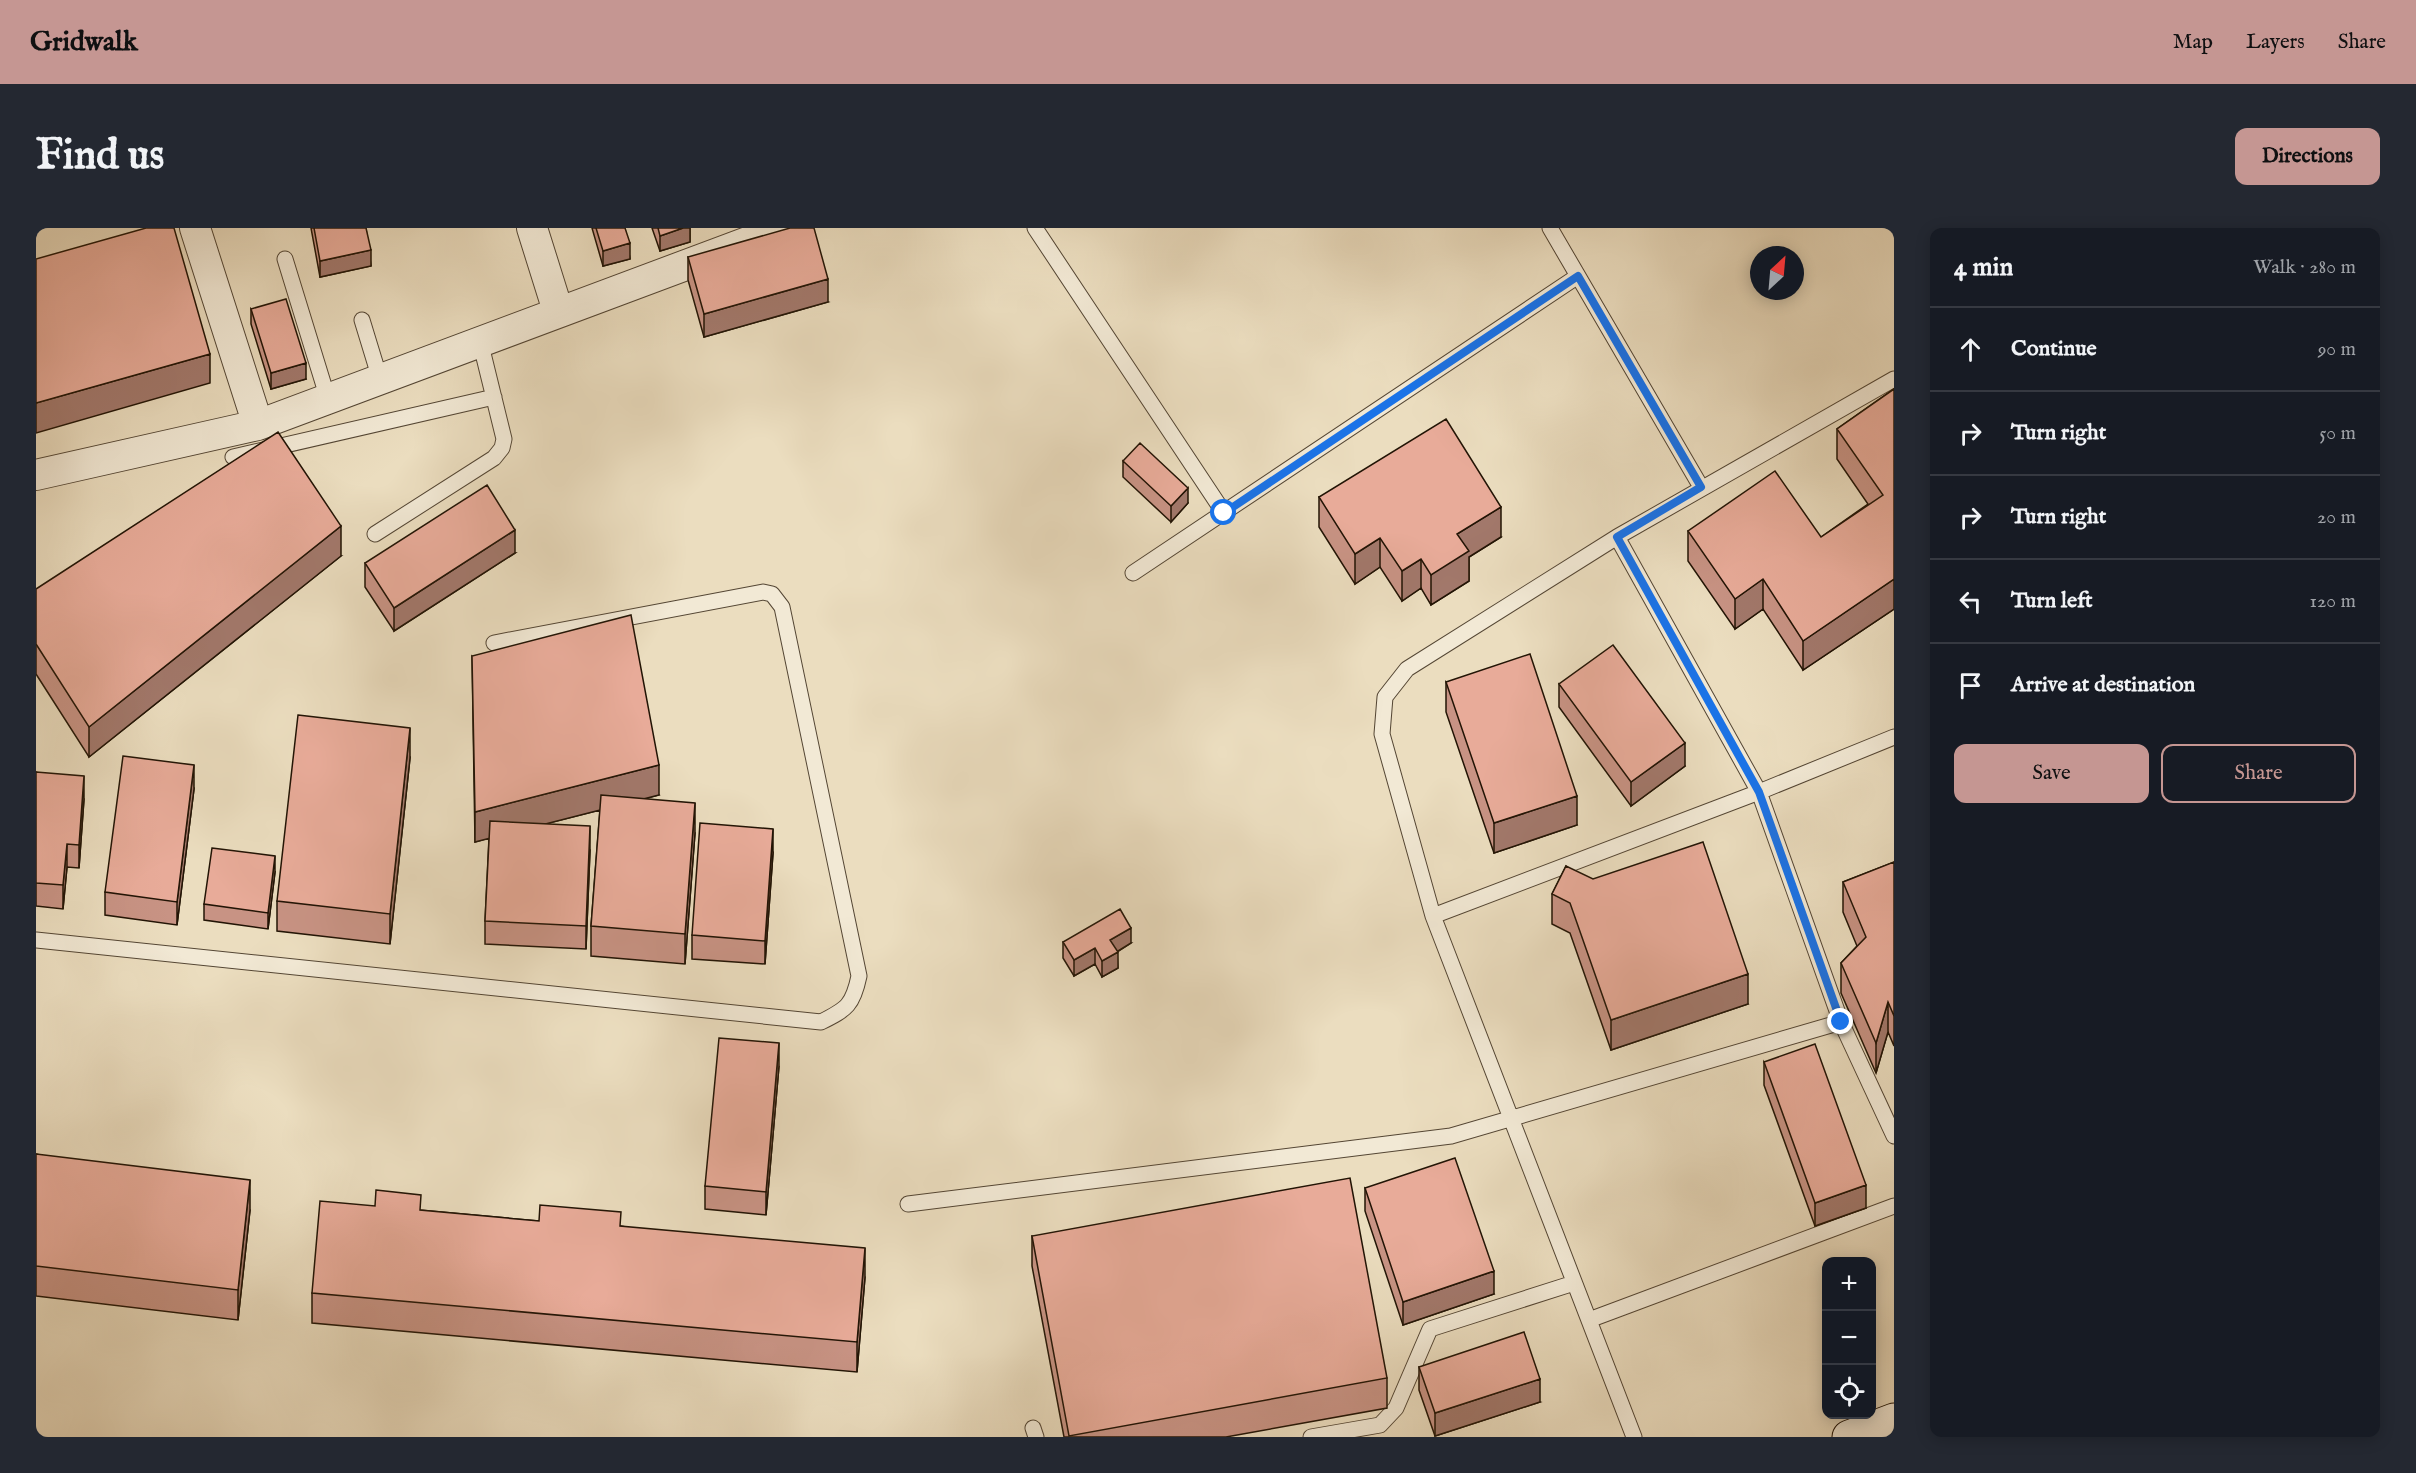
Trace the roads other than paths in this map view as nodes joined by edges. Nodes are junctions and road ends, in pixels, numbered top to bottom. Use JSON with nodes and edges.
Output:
{"nodes":[{"id":1,"x":195,"y":228,"type":"edge"},
{"id":2,"x":532,"y":228,"type":"edge"},
{"id":3,"x":785,"y":228,"type":"edge"},
{"id":4,"x":1035,"y":228,"type":"edge"},
{"id":5,"x":1550,"y":228,"type":"edge"},
{"id":6,"x":285,"y":259,"type":"dead end"},
{"id":7,"x":1578,"y":276,"type":"junction"},
{"id":8,"x":558,"y":311,"type":"junction"},
{"id":9,"x":362,"y":320,"type":"dead end"},
{"id":10,"x":480,"y":341,"type":"junction"},
{"id":11,"x":380,"y":379,"type":"junction"},
{"id":12,"x":1894,"y":379,"type":"edge"},
{"id":13,"x":494,"y":398,"type":"junction"},
{"id":14,"x":328,"y":399,"type":"junction"},
{"id":15,"x":258,"y":425,"type":"junction"},
{"id":16,"x":233,"y":457,"type":"dead end"},
{"id":17,"x":36,"y":475,"type":"edge"},
{"id":18,"x":1701,"y":487,"type":"junction"},
{"id":19,"x":1224,"y":513,"type":"junction"},
{"id":20,"x":375,"y":534,"type":"dead end"},
{"id":21,"x":1617,"y":537,"type":"junction"},
{"id":22,"x":1133,"y":573,"type":"dead end"},
{"id":23,"x":494,"y":643,"type":"dead end"},
{"id":24,"x":1894,"y":737,"type":"edge"},
{"id":25,"x":1759,"y":792,"type":"junction"},
{"id":26,"x":1433,"y":916,"type":"junction"},
{"id":27,"x":36,"y":940,"type":"edge"},
{"id":28,"x":1841,"y":1022,"type":"junction"},
{"id":29,"x":1512,"y":1117,"type":"junction"},
{"id":30,"x":1894,"y":1136,"type":"edge"},
{"id":31,"x":908,"y":1204,"type":"dead end"},
{"id":32,"x":1894,"y":1206,"type":"edge"},
{"id":33,"x":1574,"y":1283,"type":"junction"},
{"id":34,"x":1589,"y":1320,"type":"junction"},
{"id":35,"x":1894,"y":1420,"type":"edge"},
{"id":36,"x":1311,"y":1437,"type":"edge"},
{"id":37,"x":1634,"y":1437,"type":"edge"},
{"id":38,"x":1849,"y":1437,"type":"edge"}],
"edges":[{"from":1,"to":15,"type":"street"},
{"from":2,"to":8,"type":"street"},
{"from":3,"to":8,"type":"street"},
{"from":4,"to":19,"type":"lane"},
{"from":5,"to":7,"type":"lane"},
{"from":6,"to":14,"type":"lane"},
{"from":7,"to":18,"type":"lane"},
{"from":7,"to":19,"type":"lane"},
{"from":8,"to":10,"type":"street"},
{"from":9,"to":11,"type":"lane"},
{"from":10,"to":11,"type":"street"},
{"from":10,"to":13,"type":"lane"},
{"from":11,"to":14,"type":"street"},
{"from":12,"to":18,"type":"lane"},
{"from":13,"to":16,"type":"lane"},
{"from":13,"to":20,"type":"lane"},
{"from":14,"to":15,"type":"street"},
{"from":15,"to":17,"type":"street"},
{"from":18,"to":21,"type":"lane"},
{"from":19,"to":22,"type":"lane"},
{"from":21,"to":25,"type":"lane"},
{"from":21,"to":26,"type":"lane"},
{"from":23,"to":27,"type":"lane"},
{"from":24,"to":25,"type":"lane"},
{"from":25,"to":26,"type":"lane"},
{"from":25,"to":28,"type":"lane"},
{"from":26,"to":29,"type":"lane"},
{"from":28,"to":29,"type":"lane"},
{"from":28,"to":30,"type":"lane"},
{"from":29,"to":31,"type":"lane"},
{"from":29,"to":33,"type":"lane"},
{"from":32,"to":34,"type":"lane"},
{"from":33,"to":34,"type":"lane"},
{"from":33,"to":36,"type":"lane"},
{"from":34,"to":37,"type":"lane"},
{"from":35,"to":38,"type":"street"}]}
